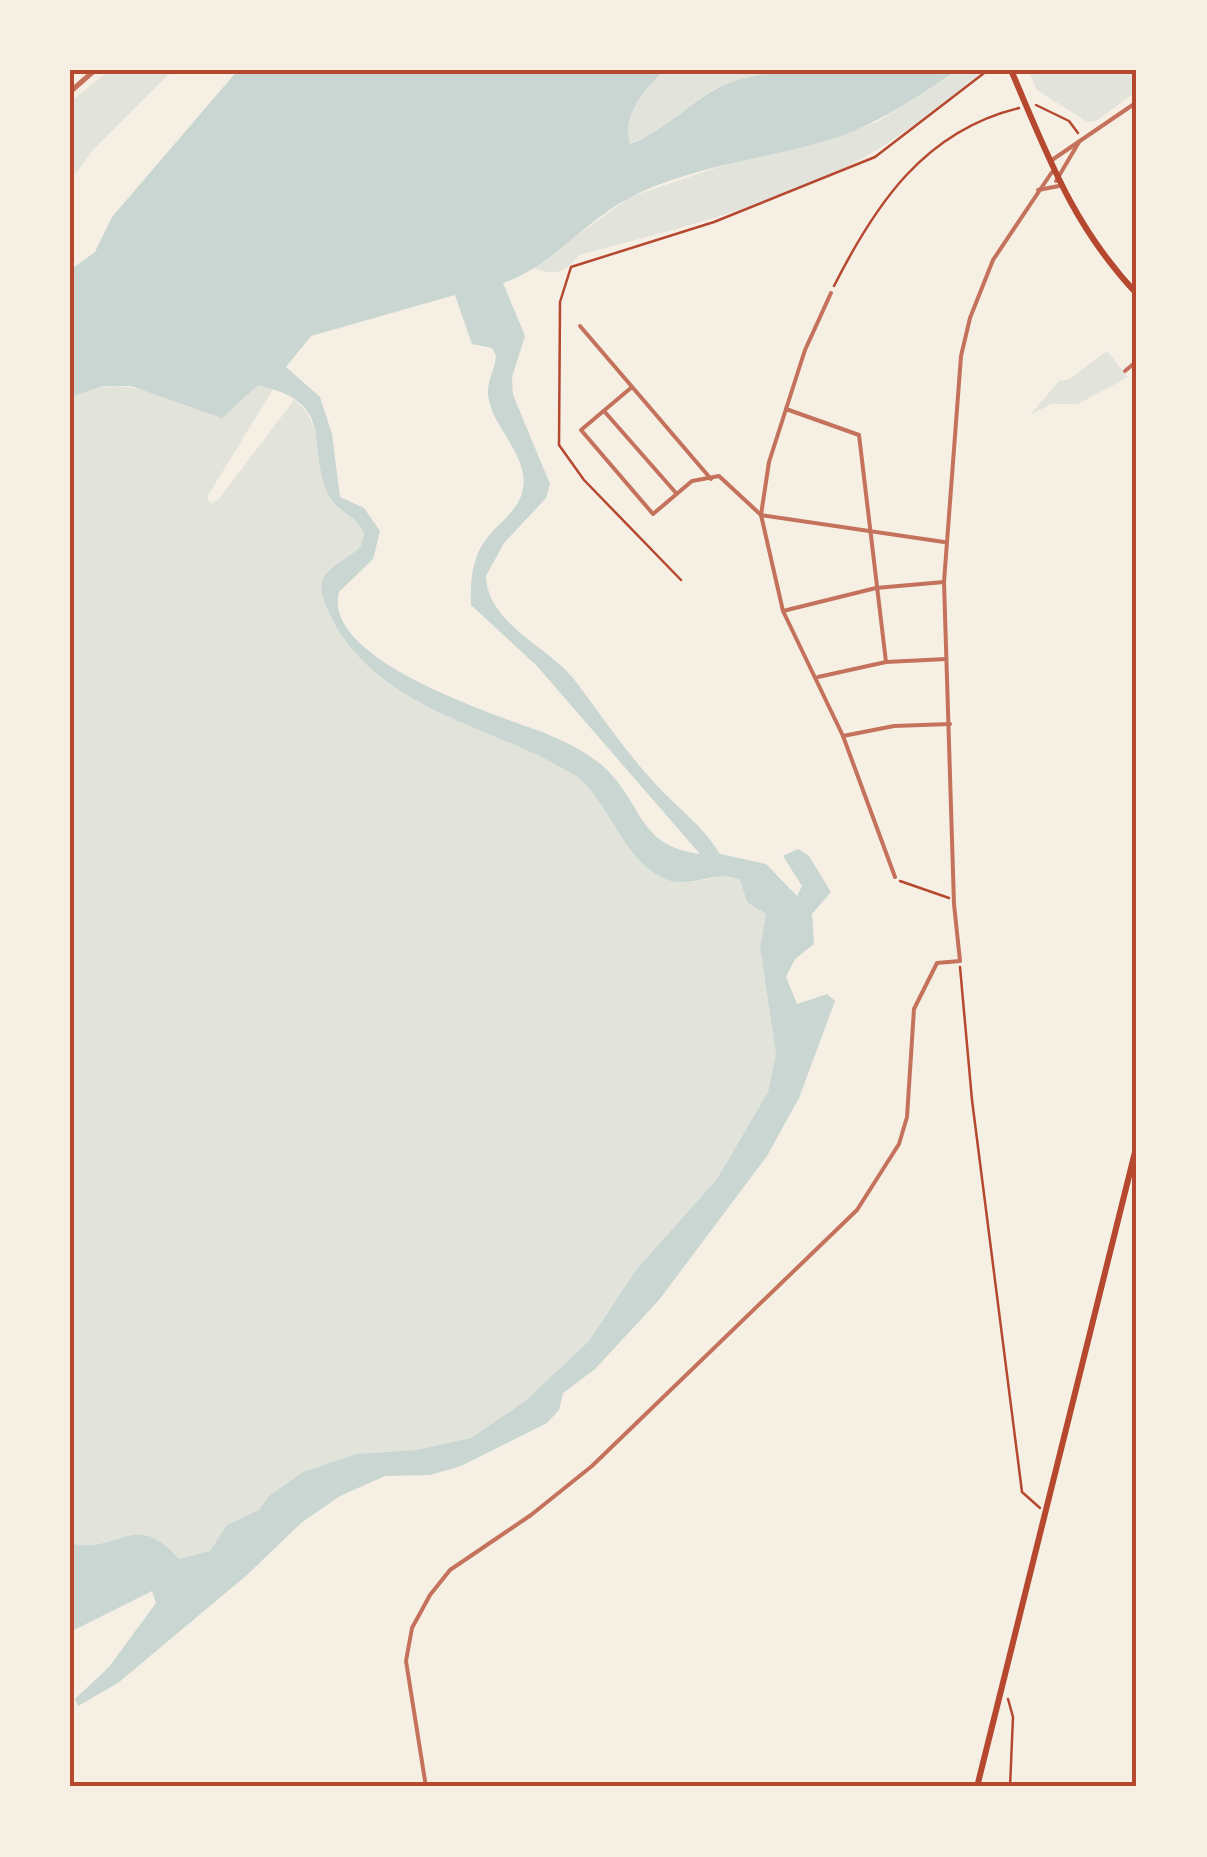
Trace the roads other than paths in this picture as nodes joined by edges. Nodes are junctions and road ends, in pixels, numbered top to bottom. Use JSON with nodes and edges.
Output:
{"nodes":[{"id":1,"x":95,"y":70,"type":"edge"},
{"id":2,"x":1012,"y":70,"type":"edge"},
{"id":3,"x":70,"y":92,"type":"edge"},
{"id":4,"x":1137,"y":102,"type":"edge"},
{"id":5,"x":1082,"y":138,"type":"junction"},
{"id":6,"x":1048,"y":163,"type":"junction"},
{"id":7,"x":1052,"y":172,"type":"junction"},
{"id":8,"x":1058,"y":184,"type":"junction"},
{"id":9,"x":1038,"y":190,"type":"junction"},
{"id":10,"x":831,"y":292,"type":"road end"},
{"id":11,"x":1137,"y":294,"type":"edge"},
{"id":12,"x":580,"y":326,"type":"dead end"},
{"id":13,"x":1137,"y":360,"type":"edge"},
{"id":14,"x":1125,"y":371,"type":"dead end"},
{"id":15,"x":632,"y":388,"type":"junction"},
{"id":16,"x":786,"y":409,"type":"junction"},
{"id":17,"x":604,"y":411,"type":"junction"},
{"id":18,"x":711,"y":479,"type":"junction"},
{"id":19,"x":676,"y":493,"type":"junction"},
{"id":20,"x":761,"y":515,"type":"junction"},
{"id":21,"x":869,"y":530,"type":"junction"},
{"id":22,"x":944,"y":542,"type":"junction"},
{"id":23,"x":944,"y":582,"type":"junction"},
{"id":24,"x":876,"y":588,"type":"junction"},
{"id":25,"x":783,"y":611,"type":"junction"},
{"id":26,"x":946,"y":660,"type":"junction"},
{"id":27,"x":886,"y":662,"type":"junction"},
{"id":28,"x":815,"y":678,"type":"junction"},
{"id":29,"x":950,"y":724,"type":"junction"},
{"id":30,"x":843,"y":736,"type":"junction"},
{"id":31,"x":895,"y":877,"type":"road end"},
{"id":32,"x":1137,"y":1144,"type":"edge"},
{"id":33,"x":426,"y":1787,"type":"edge"},
{"id":34,"x":977,"y":1787,"type":"edge"}],
"edges":[{"from":1,"to":3,"type":"street"},
{"from":2,"to":6,"type":"main road"},
{"from":4,"to":5,"type":"street"},
{"from":5,"to":6,"type":"street"},
{"from":5,"to":8,"type":"street"},
{"from":6,"to":7,"type":"main road"},
{"from":7,"to":8,"type":"main road"},
{"from":7,"to":9,"type":"street"},
{"from":8,"to":9,"type":"street"},
{"from":8,"to":11,"type":"main road"},
{"from":9,"to":22,"type":"street"},
{"from":10,"to":16,"type":"street"},
{"from":12,"to":15,"type":"street"},
{"from":13,"to":14,"type":"street"},
{"from":15,"to":17,"type":"street"},
{"from":15,"to":18,"type":"street"},
{"from":16,"to":20,"type":"street"},
{"from":16,"to":21,"type":"street"},
{"from":17,"to":19,"type":"street"},
{"from":17,"to":19,"type":"street"},
{"from":18,"to":19,"type":"street"},
{"from":18,"to":20,"type":"street"},
{"from":20,"to":21,"type":"street"},
{"from":20,"to":25,"type":"street"},
{"from":21,"to":22,"type":"street"},
{"from":21,"to":24,"type":"street"},
{"from":22,"to":23,"type":"street"},
{"from":23,"to":24,"type":"street"},
{"from":23,"to":26,"type":"street"},
{"from":24,"to":25,"type":"street"},
{"from":24,"to":27,"type":"street"},
{"from":25,"to":28,"type":"street"},
{"from":26,"to":27,"type":"street"},
{"from":26,"to":29,"type":"street"},
{"from":27,"to":28,"type":"street"},
{"from":28,"to":30,"type":"street"},
{"from":29,"to":30,"type":"street"},
{"from":29,"to":33,"type":"street"},
{"from":30,"to":31,"type":"street"},
{"from":32,"to":34,"type":"main road"}]}
